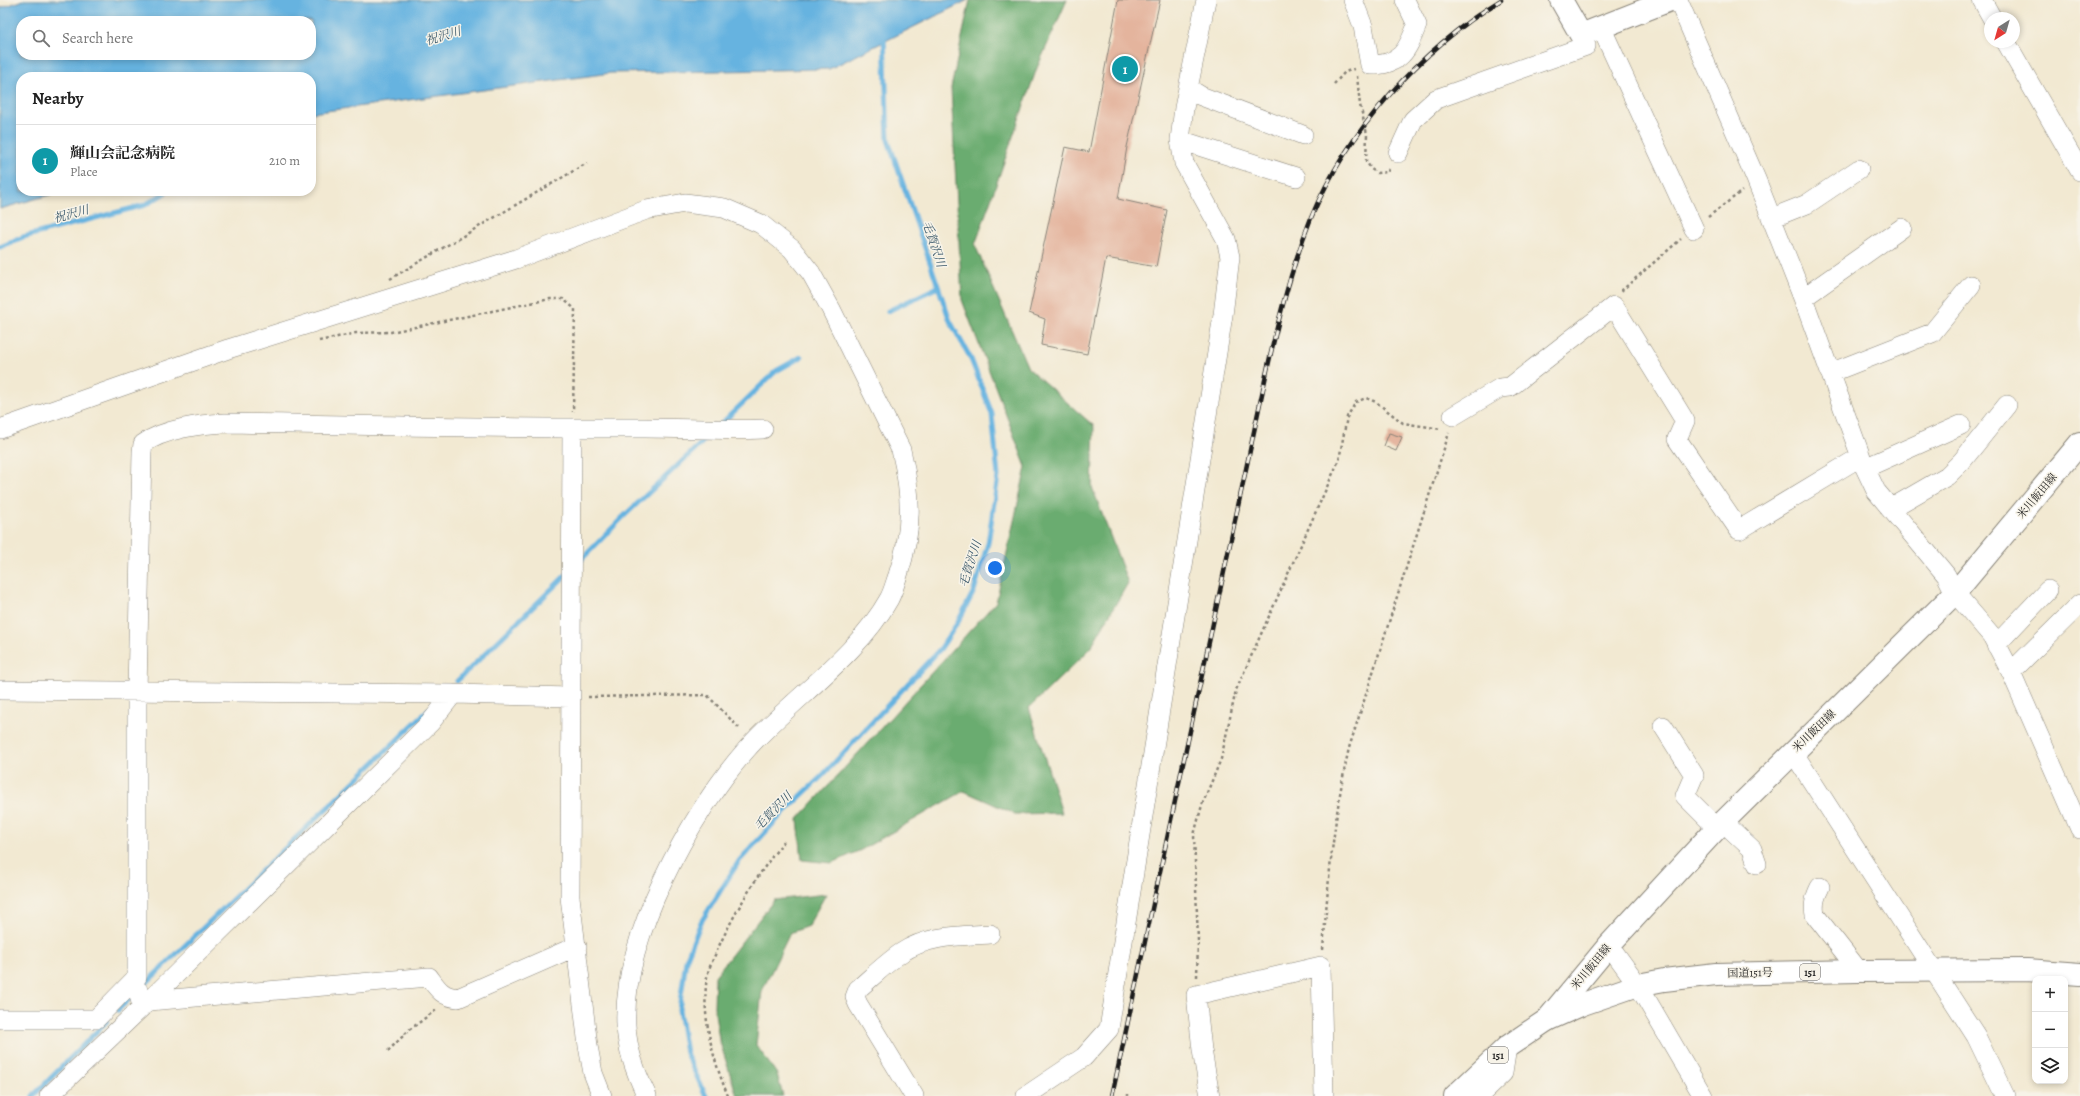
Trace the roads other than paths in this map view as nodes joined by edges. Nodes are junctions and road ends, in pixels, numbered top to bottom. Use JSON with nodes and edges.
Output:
{"nodes":[{"id":1,"x":1206,"y":0,"type":"edge"},
{"id":2,"x":1353,"y":0,"type":"edge"},
{"id":3,"x":1405,"y":0,"type":"edge"},
{"id":4,"x":1561,"y":0,"type":"edge"},
{"id":5,"x":1670,"y":0,"type":"edge"},
{"id":6,"x":1678,"y":0,"type":"edge"},
{"id":7,"x":1982,"y":0,"type":"edge"},
{"id":8,"x":1989,"y":12,"type":"edge"},
{"id":9,"x":1591,"y":31,"type":"junction"},
{"id":10,"x":2010,"y":48,"type":"edge"},
{"id":11,"x":1188,"y":88,"type":"junction"},
{"id":12,"x":1303,"y":135,"type":"dead end"},
{"id":13,"x":1180,"y":140,"type":"junction"},
{"id":14,"x":1398,"y":153,"type":"dead end"},
{"id":15,"x":2078,"y":165,"type":"edge"},
{"id":16,"x":1859,"y":169,"type":"dead end"},
{"id":17,"x":1296,"y":176,"type":"dead end"},
{"id":18,"x":1772,"y":218,"type":"junction"},
{"id":19,"x":1902,"y":228,"type":"dead end"},
{"id":20,"x":1694,"y":229,"type":"dead end"},
{"id":21,"x":1971,"y":285,"type":"dead end"},
{"id":22,"x":1803,"y":298,"type":"junction"},
{"id":23,"x":1830,"y":373,"type":"junction"},
{"id":24,"x":2007,"y":405,"type":"dead end"},
{"id":25,"x":1453,"y":416,"type":"road end"},
{"id":26,"x":1961,"y":425,"type":"dead end"},
{"id":27,"x":572,"y":428,"type":"junction"},
{"id":28,"x":0,"y":429,"type":"edge"},
{"id":29,"x":763,"y":429,"type":"dead end"},
{"id":30,"x":2080,"y":443,"type":"edge"},
{"id":31,"x":1862,"y":463,"type":"junction"},
{"id":32,"x":1890,"y":509,"type":"junction"},
{"id":33,"x":2048,"y":590,"type":"dead end"},
{"id":34,"x":1955,"y":593,"type":"junction"},
{"id":35,"x":2080,"y":604,"type":"edge"},
{"id":36,"x":1996,"y":645,"type":"junction"},
{"id":37,"x":2010,"y":672,"type":"junction"},
{"id":38,"x":0,"y":690,"type":"edge"},
{"id":39,"x":137,"y":692,"type":"junction"},
{"id":40,"x":453,"y":694,"type":"junction"},
{"id":41,"x":570,"y":697,"type":"junction"},
{"id":42,"x":1663,"y":726,"type":"dead end"},
{"id":43,"x":1793,"y":752,"type":"junction"},
{"id":44,"x":1720,"y":825,"type":"junction"},
{"id":45,"x":2080,"y":829,"type":"edge"},
{"id":46,"x":1757,"y":864,"type":"dead end"},
{"id":47,"x":1820,"y":887,"type":"dead end"},
{"id":48,"x":990,"y":934,"type":"dead end"},
{"id":49,"x":1609,"y":945,"type":"junction"},
{"id":50,"x":577,"y":946,"type":"junction"},
{"id":51,"x":1859,"y":971,"type":"junction"},
{"id":52,"x":1932,"y":971,"type":"junction"},
{"id":53,"x":2080,"y":974,"type":"edge"},
{"id":54,"x":1638,"y":985,"type":"junction"},
{"id":55,"x":141,"y":994,"type":"junction"},
{"id":56,"x":0,"y":1020,"type":"edge"},
{"id":57,"x":1547,"y":1020,"type":"junction"},
{"id":58,"x":1507,"y":1047,"type":"junction"},
{"id":59,"x":49,"y":1096,"type":"edge"},
{"id":60,"x":602,"y":1096,"type":"edge"},
{"id":61,"x":647,"y":1096,"type":"edge"},
{"id":62,"x":914,"y":1096,"type":"edge"},
{"id":63,"x":1026,"y":1096,"type":"edge"},
{"id":64,"x":1210,"y":1096,"type":"edge"},
{"id":65,"x":1324,"y":1096,"type":"edge"},
{"id":66,"x":1455,"y":1096,"type":"edge"},
{"id":67,"x":1480,"y":1096,"type":"edge"},
{"id":68,"x":1703,"y":1096,"type":"edge"},
{"id":69,"x":2005,"y":1096,"type":"edge"}],
"edges":[{"from":1,"to":11,"type":"street"},
{"from":2,"to":3,"type":"street"},
{"from":4,"to":9,"type":"main road"},
{"from":5,"to":9,"type":"main road"},
{"from":6,"to":18,"type":"street"},
{"from":7,"to":8,"type":"street"},
{"from":9,"to":14,"type":"street"},
{"from":9,"to":20,"type":"street"},
{"from":10,"to":15,"type":"street"},
{"from":11,"to":12,"type":"street"},
{"from":11,"to":13,"type":"street"},
{"from":13,"to":17,"type":"street"},
{"from":13,"to":63,"type":"street"},
{"from":16,"to":18,"type":"street"},
{"from":18,"to":22,"type":"street"},
{"from":19,"to":22,"type":"street"},
{"from":21,"to":23,"type":"street"},
{"from":22,"to":23,"type":"street"},
{"from":23,"to":31,"type":"street"},
{"from":24,"to":32,"type":"street"},
{"from":25,"to":31,"type":"street"},
{"from":26,"to":31,"type":"street"},
{"from":27,"to":29,"type":"street"},
{"from":27,"to":39,"type":"street"},
{"from":27,"to":41,"type":"street"},
{"from":28,"to":61,"type":"street"},
{"from":30,"to":34,"type":"main road","name":"米川飯田線"},
{"from":31,"to":32,"type":"street"},
{"from":32,"to":34,"type":"street"},
{"from":33,"to":36,"type":"street"},
{"from":34,"to":36,"type":"street"},
{"from":34,"to":43,"type":"main road","name":"米川飯田線"},
{"from":35,"to":37,"type":"street"},
{"from":36,"to":37,"type":"street"},
{"from":37,"to":45,"type":"street"},
{"from":38,"to":39,"type":"street"},
{"from":39,"to":40,"type":"street"},
{"from":39,"to":55,"type":"street"},
{"from":40,"to":41,"type":"street"},
{"from":40,"to":55,"type":"street"},
{"from":41,"to":50,"type":"street"},
{"from":42,"to":44,"type":"street"},
{"from":43,"to":44,"type":"main road","name":"米川飯田線"},
{"from":43,"to":52,"type":"street"},
{"from":44,"to":46,"type":"street"},
{"from":44,"to":49,"type":"main road","name":"米川飯田線"},
{"from":47,"to":51,"type":"street"},
{"from":48,"to":62,"type":"street"},
{"from":49,"to":54,"type":"street"},
{"from":49,"to":57,"type":"main road","name":"米川飯田線"},
{"from":50,"to":55,"type":"street"},
{"from":50,"to":60,"type":"street"},
{"from":51,"to":52,"type":"main road","name":"国道151号","number":"151"},
{"from":51,"to":54,"type":"main road","name":"国道151号","number":"151"},
{"from":52,"to":53,"type":"main road","name":"国道151号","number":"151"},
{"from":52,"to":69,"type":"street"},
{"from":54,"to":57,"type":"main road","name":"国道151号","number":"151"},
{"from":54,"to":68,"type":"street"},
{"from":55,"to":56,"type":"street"},
{"from":55,"to":59,"type":"street"},
{"from":57,"to":58,"type":"main road","name":"国道151号","number":"151"},
{"from":58,"to":66,"type":"main road","name":"国道151号","number":"151"},
{"from":58,"to":67,"type":"street"},
{"from":64,"to":65,"type":"street"}]}
